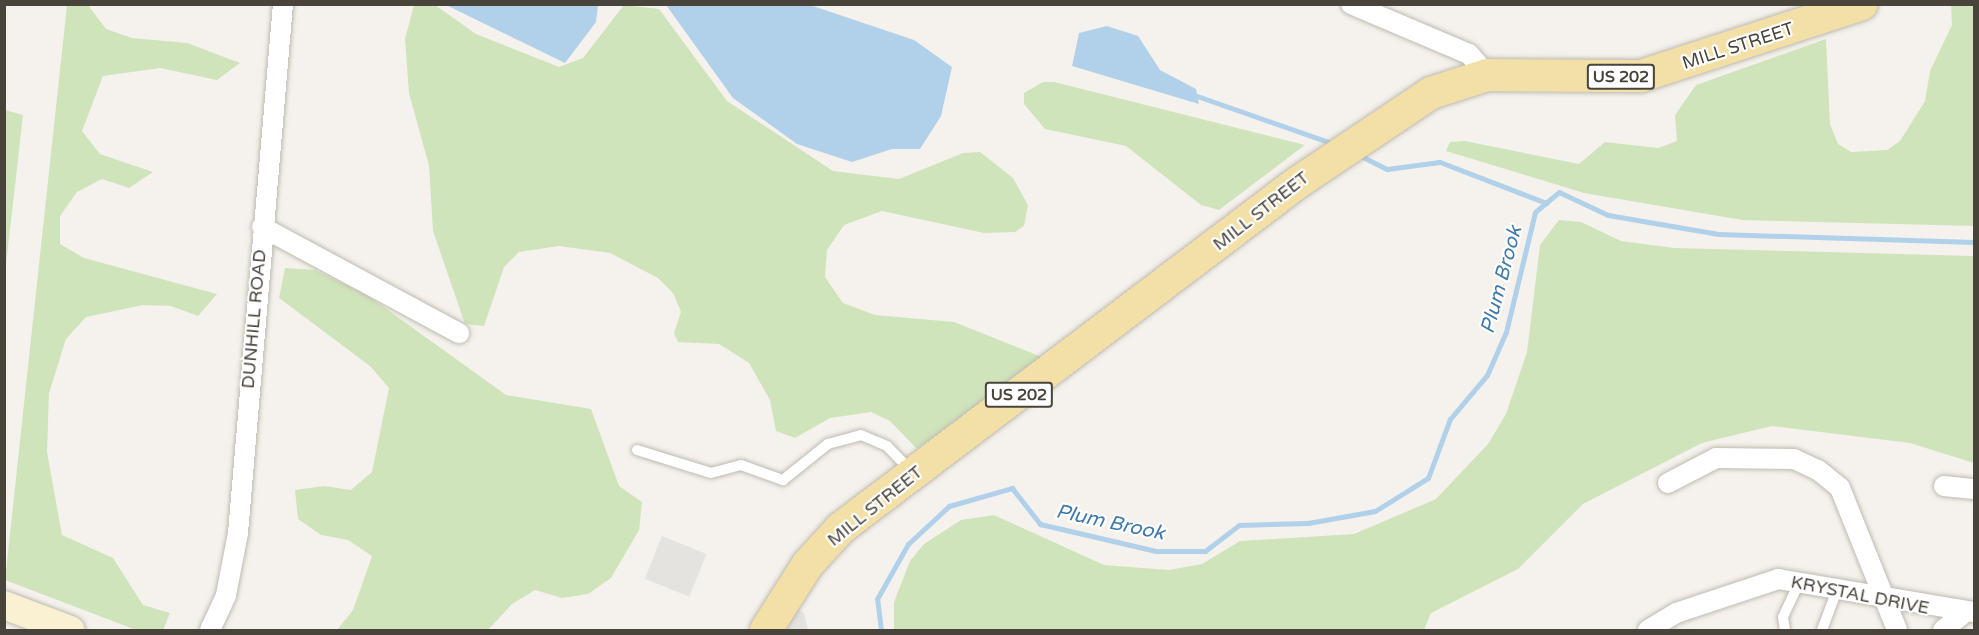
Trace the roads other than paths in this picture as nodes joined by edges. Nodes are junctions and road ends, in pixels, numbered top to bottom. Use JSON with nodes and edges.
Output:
{"nodes":[{"id":1,"x":283,"y":4,"type":"edge"},
{"id":2,"x":1351,"y":4,"type":"edge"},
{"id":3,"x":1862,"y":4,"type":"edge"},
{"id":4,"x":1486,"y":75,"type":"junction"},
{"id":5,"x":262,"y":227,"type":"junction"},
{"id":6,"x":459,"y":333,"type":"dead end"},
{"id":7,"x":637,"y":450,"type":"dead end"},
{"id":8,"x":913,"y":474,"type":"junction"},
{"id":9,"x":1668,"y":483,"type":"dead end"},
{"id":10,"x":1944,"y":486,"type":"dead end"},
{"id":11,"x":1974,"y":489,"type":"edge"},
{"id":12,"x":1799,"y":583,"type":"junction"},
{"id":13,"x":1837,"y":590,"type":"junction"},
{"id":14,"x":1882,"y":598,"type":"junction"},
{"id":15,"x":4,"y":606,"type":"edge"},
{"id":16,"x":1970,"y":612,"type":"edge"},
{"id":17,"x":70,"y":630,"type":"edge"},
{"id":18,"x":210,"y":630,"type":"edge"},
{"id":19,"x":766,"y":630,"type":"edge"},
{"id":20,"x":1648,"y":630,"type":"edge"},
{"id":21,"x":1785,"y":630,"type":"edge"},
{"id":22,"x":1822,"y":630,"type":"edge"},
{"id":23,"x":1897,"y":630,"type":"edge"},
{"id":24,"x":1943,"y":630,"type":"edge"}],
"edges":[{"from":1,"to":5,"type":"street","name":"DUNHILL ROAD"},
{"from":2,"to":4,"type":"street"},
{"from":3,"to":4,"type":"main road","name":"MILL STREET","number":"US 202"},
{"from":4,"to":8,"type":"main road","name":"MILL STREET","number":"US 202"},
{"from":5,"to":6,"type":"street"},
{"from":5,"to":18,"type":"street","name":"DUNHILL ROAD"},
{"from":7,"to":8,"type":"lane"},
{"from":8,"to":19,"type":"main road","name":"MILL STREET","number":"US 202"},
{"from":9,"to":14,"type":"street"},
{"from":10,"to":11,"type":"street"},
{"from":12,"to":13,"type":"street","name":"KRYSTAL DRIVE"},
{"from":12,"to":20,"type":"street","name":"KRYSTAL DRIVE"},
{"from":12,"to":21,"type":"lane"},
{"from":13,"to":14,"type":"street","name":"KRYSTAL DRIVE"},
{"from":13,"to":22,"type":"lane"},
{"from":14,"to":16,"type":"street","name":"KRYSTAL DRIVE"},
{"from":14,"to":23,"type":"street"},
{"from":15,"to":17,"type":"street"},
{"from":16,"to":24,"type":"street"}]}
